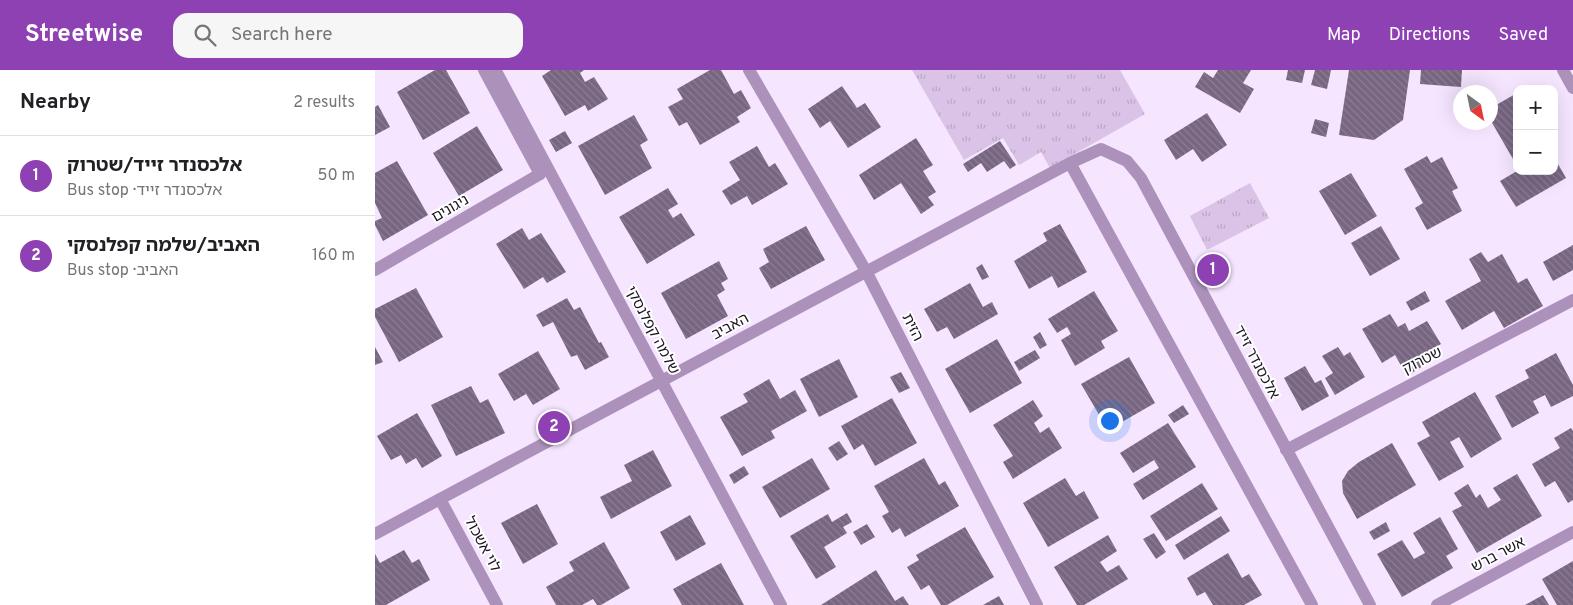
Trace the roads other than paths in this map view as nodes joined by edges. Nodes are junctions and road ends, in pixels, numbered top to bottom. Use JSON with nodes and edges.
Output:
{"nodes":[{"id":1,"x":490,"y":70,"type":"edge"},
{"id":2,"x":749,"y":70,"type":"edge"},
{"id":3,"x":1563,"y":70,"type":"edge"},
{"id":4,"x":1573,"y":88,"type":"edge"},
{"id":5,"x":1101,"y":149,"type":"joint"},
{"id":6,"x":1070,"y":163,"type":"junction"},
{"id":7,"x":540,"y":174,"type":"joint"},
{"id":8,"x":375,"y":270,"type":"edge"},
{"id":9,"x":866,"y":271,"type":"junction"},
{"id":10,"x":1573,"y":300,"type":"edge"},
{"id":11,"x":661,"y":381,"type":"junction"},
{"id":12,"x":1286,"y":450,"type":"junction"},
{"id":13,"x":441,"y":499,"type":"junction"},
{"id":14,"x":1573,"y":532,"type":"edge"},
{"id":15,"x":375,"y":534,"type":"edge"},
{"id":16,"x":497,"y":605,"type":"edge"},
{"id":17,"x":781,"y":605,"type":"edge"},
{"id":18,"x":1037,"y":605,"type":"edge"},
{"id":19,"x":1312,"y":605,"type":"edge"},
{"id":20,"x":1370,"y":605,"type":"edge"},
{"id":21,"x":1437,"y":605,"type":"edge"}],
"edges":[{"from":1,"to":7,"type":"street","name":"שלמה קפלנסקי"},
{"from":1,"to":11,"type":"street","name":"שלמה קפלנסקי"},
{"from":2,"to":9,"type":"street","name":"הזית"},
{"from":3,"to":4,"type":"street"},
{"from":5,"to":6,"type":"street","name":"האביב"},
{"from":5,"to":12,"type":"street","name":"אלכסנדר זייד"},
{"from":6,"to":9,"type":"street","name":"האביב"},
{"from":6,"to":19,"type":"street"},
{"from":7,"to":8,"type":"street","name":"ניגונים"},
{"from":9,"to":11,"type":"street","name":"האביב"},
{"from":9,"to":18,"type":"street","name":"הזית"},
{"from":10,"to":12,"type":"street","name":"שטרוק"},
{"from":11,"to":13,"type":"street","name":"האביב"},
{"from":11,"to":17,"type":"street","name":"שלמה קפלנסקי"},
{"from":12,"to":20,"type":"street","name":"אלכסנדר זייד"},
{"from":13,"to":15,"type":"street","name":"האביב"},
{"from":13,"to":16,"type":"street","name":"לוי אשכול"},
{"from":14,"to":21,"type":"street","name":"אשר ברש"}]}
